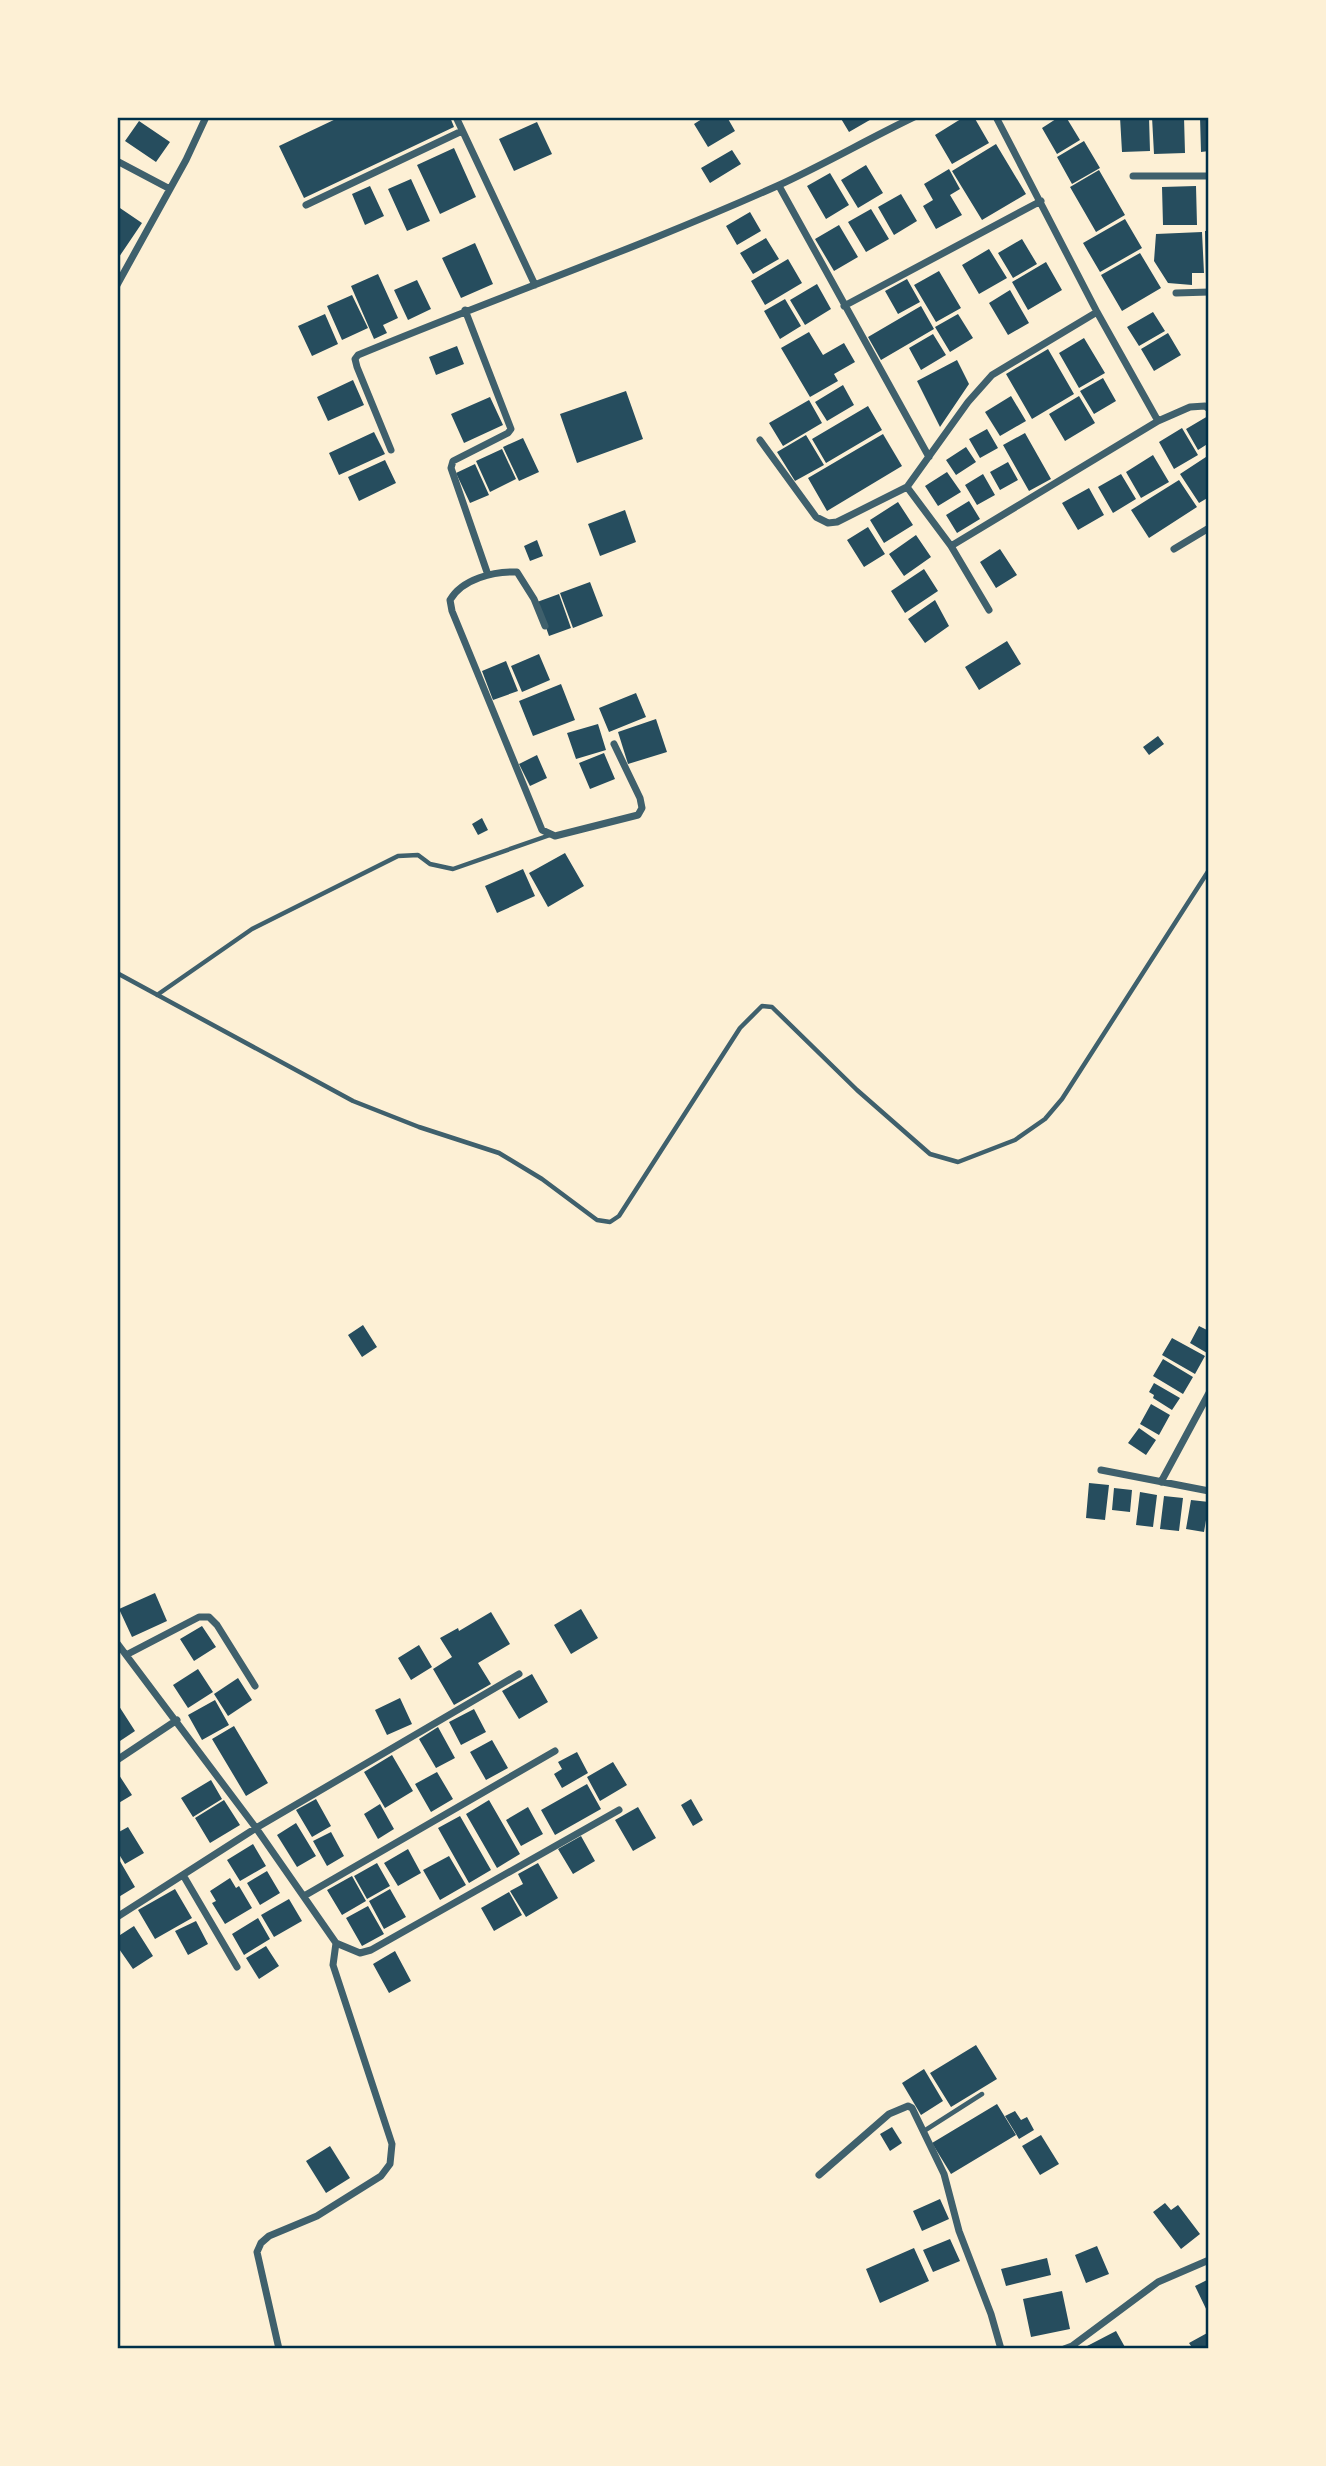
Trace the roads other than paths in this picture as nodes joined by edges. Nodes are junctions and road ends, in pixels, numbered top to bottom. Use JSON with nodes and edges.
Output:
{"nodes":[{"id":1,"x":206,"y":117,"type":"edge"},
{"id":2,"x":456,"y":117,"type":"edge"},
{"id":3,"x":914,"y":117,"type":"edge"},
{"id":4,"x":996,"y":117,"type":"edge"},
{"id":5,"x":463,"y":131,"type":"junction"},
{"id":6,"x":117,"y":160,"type":"edge"},
{"id":7,"x":1133,"y":176,"type":"dead end"},
{"id":8,"x":1209,"y":176,"type":"edge"},
{"id":9,"x":779,"y":186,"type":"junction"},
{"id":10,"x":170,"y":189,"type":"junction"},
{"id":11,"x":1041,"y":201,"type":"junction"},
{"id":12,"x":306,"y":205,"type":"dead end"},
{"id":13,"x":117,"y":285,"type":"edge"},
{"id":14,"x":535,"y":285,"type":"junction"},
{"id":15,"x":1209,"y":292,"type":"edge"},
{"id":16,"x":1176,"y":293,"type":"dead end"},
{"id":17,"x":844,"y":306,"type":"junction"},
{"id":18,"x":465,"y":310,"type":"junction"},
{"id":19,"x":1097,"y":312,"type":"junction"},
{"id":20,"x":1209,"y":409,"type":"edge"},
{"id":21,"x":1158,"y":421,"type":"junction"},
{"id":22,"x":760,"y":440,"type":"dead end"},
{"id":23,"x":391,"y":450,"type":"dead end"},
{"id":24,"x":929,"y":457,"type":"junction"},
{"id":25,"x":906,"y":488,"type":"junction"},
{"id":26,"x":1209,"y":528,"type":"edge"},
{"id":27,"x":951,"y":546,"type":"junction"},
{"id":28,"x":1174,"y":549,"type":"dead end"},
{"id":29,"x":488,"y":575,"type":"junction"},
{"id":30,"x":989,"y":610,"type":"dead end"},
{"id":31,"x":545,"y":626,"type":"dead end"},
{"id":32,"x":614,"y":744,"type":"dead end"},
{"id":33,"x":550,"y":835,"type":"junction"},
{"id":34,"x":1209,"y":870,"type":"edge"},
{"id":35,"x":117,"y":973,"type":"edge"},
{"id":36,"x":157,"y":995,"type":"junction"},
{"id":37,"x":1209,"y":1393,"type":"edge"},
{"id":38,"x":1101,"y":1471,"type":"dead end"},
{"id":39,"x":1161,"y":1482,"type":"junction"},
{"id":40,"x":1209,"y":1491,"type":"edge"},
{"id":41,"x":117,"y":1643,"type":"edge"},
{"id":42,"x":126,"y":1654,"type":"junction"},
{"id":43,"x":519,"y":1674,"type":"dead end"},
{"id":44,"x":255,"y":1686,"type":"dead end"},
{"id":45,"x":177,"y":1720,"type":"junction"},
{"id":46,"x":555,"y":1751,"type":"dead end"},
{"id":47,"x":117,"y":1760,"type":"edge"},
{"id":48,"x":620,"y":1810,"type":"dead end"},
{"id":49,"x":256,"y":1828,"type":"junction"},
{"id":50,"x":183,"y":1875,"type":"junction"},
{"id":51,"x":304,"y":1896,"type":"junction"},
{"id":52,"x":117,"y":1917,"type":"edge"},
{"id":53,"x":336,"y":1943,"type":"junction"},
{"id":54,"x":237,"y":1967,"type":"dead end"},
{"id":55,"x":982,"y":2094,"type":"dead end"},
{"id":56,"x":923,"y":2132,"type":"junction"},
{"id":57,"x":819,"y":2175,"type":"dead end"},
{"id":58,"x":1209,"y":2260,"type":"edge"},
{"id":59,"x":279,"y":2349,"type":"edge"},
{"id":60,"x":1001,"y":2349,"type":"edge"},
{"id":61,"x":1063,"y":2349,"type":"edge"}],
"edges":[{"from":1,"to":10,"type":"street"},
{"from":2,"to":5,"type":"street"},
{"from":3,"to":9,"type":"street"},
{"from":4,"to":11,"type":"street"},
{"from":5,"to":12,"type":"street"},
{"from":5,"to":14,"type":"street"},
{"from":6,"to":10,"type":"street"},
{"from":7,"to":8,"type":"street"},
{"from":9,"to":14,"type":"street"},
{"from":9,"to":17,"type":"street"},
{"from":10,"to":13,"type":"street"},
{"from":11,"to":17,"type":"street"},
{"from":11,"to":19,"type":"street"},
{"from":14,"to":18,"type":"street"},
{"from":15,"to":16,"type":"street"},
{"from":17,"to":24,"type":"street"},
{"from":18,"to":23,"type":"street"},
{"from":18,"to":29,"type":"street"},
{"from":19,"to":21,"type":"street"},
{"from":19,"to":24,"type":"street"},
{"from":20,"to":21,"type":"street"},
{"from":21,"to":27,"type":"street"},
{"from":22,"to":25,"type":"street"},
{"from":24,"to":25,"type":"street"},
{"from":25,"to":27,"type":"street"},
{"from":26,"to":28,"type":"street"},
{"from":27,"to":30,"type":"street"},
{"from":29,"to":31,"type":"street"},
{"from":29,"to":33,"type":"street"},
{"from":32,"to":33,"type":"street"},
{"from":33,"to":36,"type":"lane"},
{"from":34,"to":36,"type":"lane"},
{"from":35,"to":36,"type":"lane"},
{"from":37,"to":39,"type":"street"},
{"from":38,"to":39,"type":"street"},
{"from":39,"to":40,"type":"street"},
{"from":41,"to":42,"type":"street"},
{"from":42,"to":44,"type":"street"},
{"from":42,"to":45,"type":"street"},
{"from":43,"to":49,"type":"street"},
{"from":45,"to":47,"type":"street"},
{"from":45,"to":49,"type":"street"},
{"from":46,"to":51,"type":"street"},
{"from":48,"to":53,"type":"street"},
{"from":49,"to":50,"type":"street"},
{"from":49,"to":51,"type":"street"},
{"from":50,"to":52,"type":"street"},
{"from":50,"to":54,"type":"street"},
{"from":51,"to":53,"type":"street"},
{"from":53,"to":59,"type":"street"},
{"from":55,"to":56,"type":"lane"},
{"from":56,"to":57,"type":"street"},
{"from":56,"to":60,"type":"street"},
{"from":58,"to":61,"type":"street"}]}
